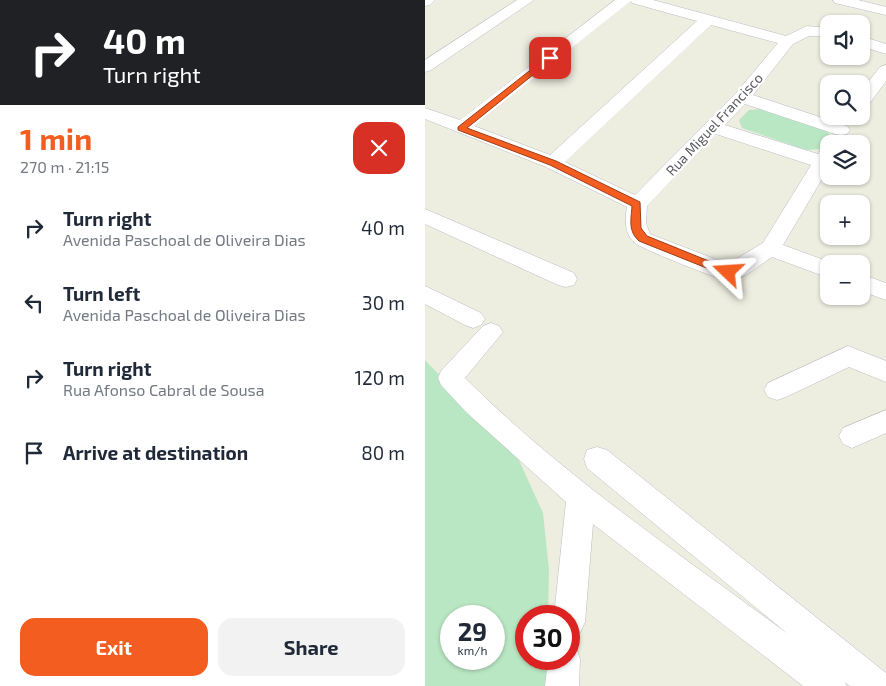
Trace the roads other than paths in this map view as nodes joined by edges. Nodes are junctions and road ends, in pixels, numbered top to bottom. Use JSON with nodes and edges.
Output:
{"nodes":[{"id":1,"x":527,"y":0,"type":"edge"},
{"id":2,"x":624,"y":0,"type":"edge"},
{"id":3,"x":637,"y":0,"type":"edge"},
{"id":4,"x":840,"y":0,"type":"edge"},
{"id":5,"x":879,"y":7,"type":"edge"},
{"id":6,"x":707,"y":20,"type":"junction"},
{"id":7,"x":820,"y":32,"type":"edge"},
{"id":8,"x":788,"y":41,"type":"junction"},
{"id":9,"x":870,"y":44,"type":"edge"},
{"id":10,"x":886,"y":49,"type":"edge"},
{"id":11,"x":425,"y":66,"type":"edge"},
{"id":12,"x":886,"y":70,"type":"edge"},
{"id":13,"x":870,"y":91,"type":"edge"},
{"id":14,"x":742,"y":98,"type":"junction"},
{"id":15,"x":425,"y":113,"type":"edge"},
{"id":16,"x":714,"y":127,"type":"junction"},
{"id":17,"x":461,"y":128,"type":"junction"},
{"id":18,"x":842,"y":130,"type":"edge"},
{"id":19,"x":820,"y":155,"type":"edge"},
{"id":20,"x":553,"y":163,"type":"junction"},
{"id":21,"x":820,"y":164,"type":"edge"},
{"id":22,"x":637,"y":204,"type":"junction"},
{"id":23,"x":425,"y":217,"type":"edge"},
{"id":24,"x":770,"y":248,"type":"junction"},
{"id":25,"x":820,"y":267,"type":"edge"},
{"id":26,"x":566,"y":279,"type":"dead end"},
{"id":27,"x":870,"y":286,"type":"edge"},
{"id":28,"x":886,"y":292,"type":"edge"},
{"id":29,"x":425,"y":294,"type":"edge"},
{"id":30,"x":886,"y":372,"type":"edge"},
{"id":31,"x":777,"y":390,"type":"dead end"},
{"id":32,"x":886,"y":421,"type":"edge"},
{"id":33,"x":852,"y":436,"type":"dead end"},
{"id":34,"x":597,"y":460,"type":"dead end"},
{"id":35,"x":580,"y":497,"type":"junction"},
{"id":36,"x":571,"y":605,"type":"edge"},
{"id":37,"x":563,"y":670,"type":"edge"},
{"id":38,"x":562,"y":686,"type":"edge"},
{"id":39,"x":831,"y":686,"type":"edge"},
{"id":40,"x":876,"y":686,"type":"edge"}],
"edges":[{"from":1,"to":11,"type":"street"},
{"from":2,"to":17,"type":"street"},
{"from":3,"to":6,"type":"street"},
{"from":4,"to":5,"type":"street"},
{"from":6,"to":8,"type":"street"},
{"from":6,"to":20,"type":"street"},
{"from":7,"to":8,"type":"street"},
{"from":8,"to":14,"type":"street","name":"Rua Miguel Francisco"},
{"from":9,"to":10,"type":"street"},
{"from":12,"to":13,"type":"street"},
{"from":14,"to":16,"type":"street","name":"Rua Miguel Francisco"},
{"from":14,"to":18,"type":"street"},
{"from":15,"to":17,"type":"street"},
{"from":16,"to":19,"type":"street"},
{"from":16,"to":22,"type":"street","name":"Rua Miguel Francisco"},
{"from":17,"to":20,"type":"street"},
{"from":20,"to":22,"type":"street"},
{"from":21,"to":24,"type":"street"},
{"from":22,"to":24,"type":"street"},
{"from":23,"to":26,"type":"street"},
{"from":24,"to":25,"type":"street"},
{"from":27,"to":28,"type":"street"},
{"from":29,"to":35,"type":"street"},
{"from":30,"to":31,"type":"street"},
{"from":32,"to":33,"type":"street"},
{"from":34,"to":40,"type":"street"},
{"from":35,"to":36,"type":"street"},
{"from":35,"to":39,"type":"street"},
{"from":37,"to":38,"type":"street"}]}
